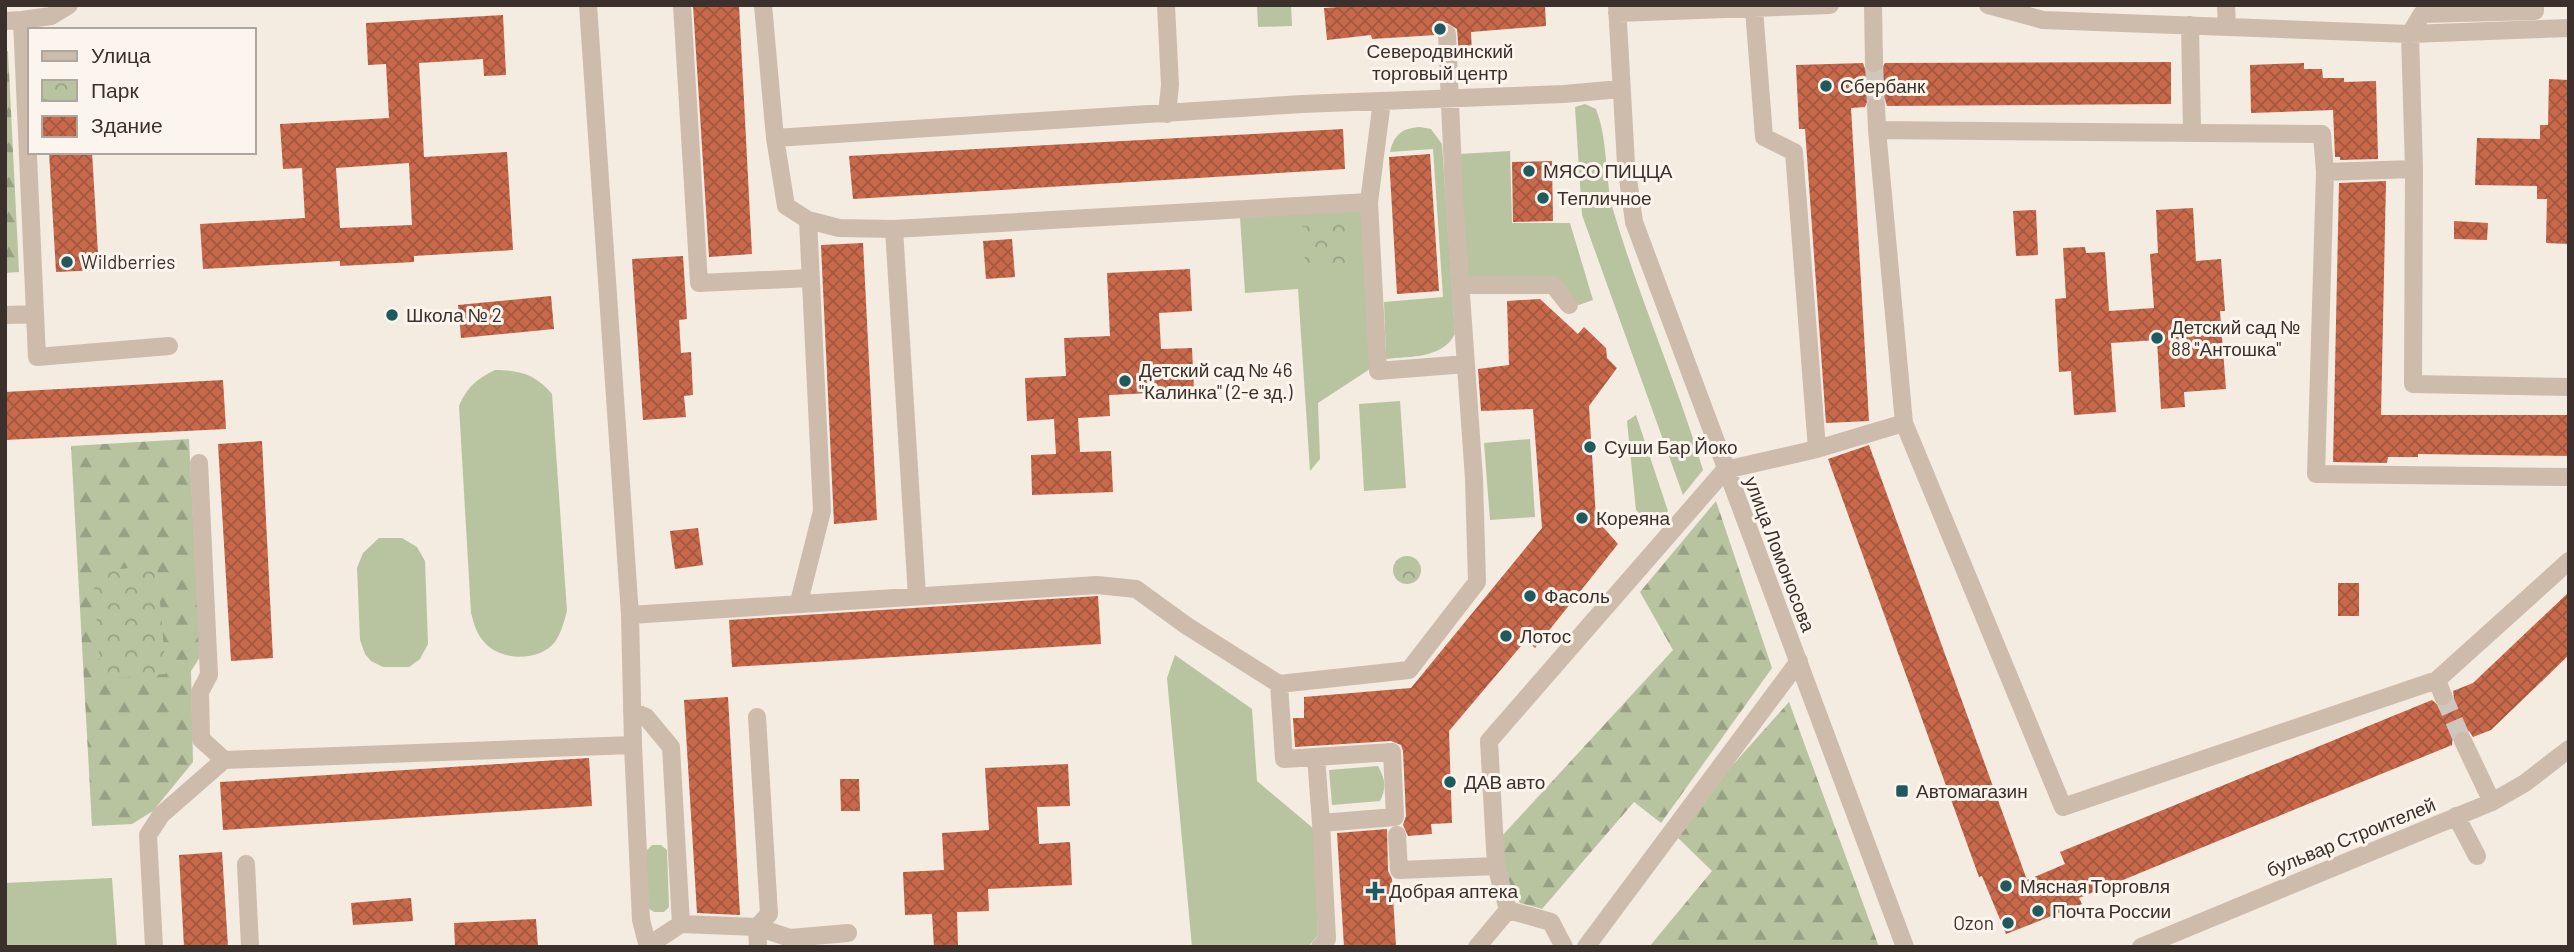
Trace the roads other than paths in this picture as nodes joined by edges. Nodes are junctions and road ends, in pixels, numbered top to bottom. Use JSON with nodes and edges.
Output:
{"nodes":[{"id":1,"x":69,"y":5,"type":"edge"},
{"id":2,"x":588,"y":5,"type":"edge"},
{"id":3,"x":682,"y":5,"type":"edge"},
{"id":4,"x":763,"y":5,"type":"edge"},
{"id":5,"x":1166,"y":5,"type":"edge"},
{"id":6,"x":1830,"y":5,"type":"edge"},
{"id":7,"x":1873,"y":5,"type":"edge"},
{"id":8,"x":1988,"y":5,"type":"edge"},
{"id":9,"x":2226,"y":5,"type":"edge"},
{"id":10,"x":2535,"y":5,"type":"edge"},
{"id":11,"x":1675,"y":8,"type":"edge"},
{"id":12,"x":1617,"y":9,"type":"edge"},
{"id":13,"x":1754,"y":9,"type":"junction"},
{"id":14,"x":2043,"y":13,"type":"edge"},
{"id":15,"x":14,"y":21,"type":"edge"},
{"id":16,"x":2190,"y":25,"type":"junction"},
{"id":17,"x":2227,"y":26,"type":"junction"},
{"id":18,"x":2569,"y":28,"type":"edge"},
{"id":19,"x":1447,"y":34,"type":"dead end"},
{"id":20,"x":2410,"y":34,"type":"junction"},
{"id":21,"x":1874,"y":63,"type":"tunnel mouth"},
{"id":22,"x":1620,"y":89,"type":"junction"},
{"id":23,"x":1448,"y":98,"type":"junction"},
{"id":24,"x":1382,"y":101,"type":"junction"},
{"id":25,"x":1876,"y":106,"type":"tunnel mouth"},
{"id":26,"x":1167,"y":114,"type":"junction"},
{"id":27,"x":1877,"y":130,"type":"junction"},
{"id":28,"x":2192,"y":131,"type":"junction"},
{"id":29,"x":775,"y":138,"type":"junction"},
{"id":30,"x":2414,"y":169,"type":"junction"},
{"id":31,"x":2325,"y":172,"type":"junction"},
{"id":32,"x":1369,"y":202,"type":"junction"},
{"id":33,"x":808,"y":220,"type":"junction"},
{"id":34,"x":894,"y":229,"type":"junction"},
{"id":35,"x":810,"y":278,"type":"junction"},
{"id":36,"x":1460,"y":285,"type":"junction"},
{"id":37,"x":1569,"y":304,"type":"dead end"},
{"id":38,"x":35,"y":314,"type":"junction"},
{"id":39,"x":5,"y":315,"type":"edge"},
{"id":40,"x":169,"y":346,"type":"dead end"},
{"id":41,"x":1466,"y":364,"type":"junction"},
{"id":42,"x":2569,"y":387,"type":"edge"},
{"id":43,"x":1904,"y":423,"type":"junction"},
{"id":44,"x":1817,"y":449,"type":"junction"},
{"id":45,"x":199,"y":463,"type":"dead end"},
{"id":46,"x":1725,"y":470,"type":"junction"},
{"id":47,"x":2569,"y":477,"type":"edge"},
{"id":48,"x":2569,"y":561,"type":"edge"},
{"id":49,"x":917,"y":596,"type":"junction"},
{"id":50,"x":799,"y":602,"type":"junction"},
{"id":51,"x":631,"y":615,"type":"junction"},
{"id":52,"x":1799,"y":661,"type":"junction"},
{"id":53,"x":1279,"y":684,"type":"junction"},
{"id":54,"x":632,"y":711,"type":"junction"},
{"id":55,"x":757,"y":717,"type":"dead end"},
{"id":56,"x":2463,"y":741,"type":"tunnel mouth"},
{"id":57,"x":633,"y":745,"type":"junction"},
{"id":58,"x":2569,"y":749,"type":"edge"},
{"id":59,"x":1316,"y":757,"type":"junction"},
{"id":60,"x":224,"y":760,"type":"junction"},
{"id":61,"x":2493,"y":802,"type":"junction"},
{"id":62,"x":2456,"y":816,"type":"junction"},
{"id":63,"x":1321,"y":823,"type":"junction"},
{"id":64,"x":1396,"y":827,"type":"junction"},
{"id":65,"x":2477,"y":856,"type":"dead end"},
{"id":66,"x":246,"y":864,"type":"dead end"},
{"id":67,"x":1496,"y":866,"type":"junction"},
{"id":68,"x":1508,"y":910,"type":"junction"},
{"id":69,"x":681,"y":924,"type":"junction"},
{"id":70,"x":757,"y":927,"type":"junction"},
{"id":71,"x":848,"y":933,"type":"dead end"},
{"id":72,"x":648,"y":946,"type":"edge"},
{"id":73,"x":154,"y":947,"type":"edge"},
{"id":74,"x":250,"y":947,"type":"edge"},
{"id":75,"x":758,"y":947,"type":"edge"},
{"id":76,"x":1320,"y":947,"type":"edge"},
{"id":77,"x":1477,"y":947,"type":"edge"},
{"id":78,"x":1564,"y":947,"type":"edge"},
{"id":79,"x":1586,"y":947,"type":"edge"},
{"id":80,"x":1905,"y":947,"type":"edge"},
{"id":81,"x":2141,"y":947,"type":"edge"}],
"edges":[{"from":1,"to":15,"type":"street"},
{"from":2,"to":51,"type":"street"},
{"from":3,"to":35,"type":"street"},
{"from":4,"to":29,"type":"street"},
{"from":5,"to":26,"type":"street"},
{"from":6,"to":13,"type":"street"},
{"from":7,"to":21,"type":"street"},
{"from":8,"to":14,"type":"street"},
{"from":9,"to":17,"type":"street"},
{"from":10,"to":20,"type":"street"},
{"from":11,"to":12,"type":"street"},
{"from":11,"to":13,"type":"street"},
{"from":12,"to":22,"type":"street","name":"улица Ломоносова"},
{"from":13,"to":44,"type":"street"},
{"from":14,"to":16,"type":"street"},
{"from":15,"to":38,"type":"street"},
{"from":16,"to":17,"type":"street"},
{"from":16,"to":28,"type":"street"},
{"from":17,"to":20,"type":"street"},
{"from":18,"to":20,"type":"street"},
{"from":19,"to":23,"type":"street"},
{"from":20,"to":30,"type":"street"},
{"from":22,"to":23,"type":"street"},
{"from":22,"to":46,"type":"street","name":"улица Ломоносова"},
{"from":23,"to":24,"type":"street"},
{"from":23,"to":36,"type":"street"},
{"from":24,"to":26,"type":"street"},
{"from":24,"to":32,"type":"street"},
{"from":25,"to":27,"type":"street"},
{"from":26,"to":29,"type":"street"},
{"from":27,"to":28,"type":"street"},
{"from":27,"to":43,"type":"street"},
{"from":28,"to":31,"type":"street"},
{"from":29,"to":33,"type":"street"},
{"from":30,"to":31,"type":"street"},
{"from":30,"to":42,"type":"street"},
{"from":31,"to":47,"type":"street"},
{"from":32,"to":34,"type":"street"},
{"from":32,"to":41,"type":"street"},
{"from":33,"to":34,"type":"street"},
{"from":33,"to":35,"type":"street"},
{"from":34,"to":49,"type":"street"},
{"from":35,"to":50,"type":"street"},
{"from":36,"to":37,"type":"street"},
{"from":36,"to":41,"type":"street"},
{"from":38,"to":39,"type":"street"},
{"from":38,"to":40,"type":"street"},
{"from":41,"to":53,"type":"street"},
{"from":43,"to":44,"type":"street"},
{"from":43,"to":48,"type":"street"},
{"from":44,"to":46,"type":"street"},
{"from":45,"to":60,"type":"street"},
{"from":46,"to":52,"type":"street","name":"улица Ломоносова"},
{"from":46,"to":67,"type":"street"},
{"from":49,"to":50,"type":"street"},
{"from":49,"to":53,"type":"street"},
{"from":50,"to":51,"type":"street"},
{"from":51,"to":54,"type":"street"},
{"from":52,"to":79,"type":"street"},
{"from":52,"to":80,"type":"street","name":"улица Ломоносова"},
{"from":53,"to":59,"type":"street"},
{"from":54,"to":57,"type":"street"},
{"from":54,"to":69,"type":"street"},
{"from":55,"to":70,"type":"street"},
{"from":56,"to":61,"type":"street"},
{"from":57,"to":60,"type":"street"},
{"from":57,"to":72,"type":"street"},
{"from":58,"to":61,"type":"street","name":"бульвар Строителей"},
{"from":59,"to":63,"type":"street"},
{"from":59,"to":64,"type":"street"},
{"from":60,"to":73,"type":"street"},
{"from":61,"to":62,"type":"street","name":"бульвар Строителей"},
{"from":62,"to":65,"type":"street"},
{"from":62,"to":81,"type":"street","name":"бульвар Строителей"},
{"from":63,"to":64,"type":"street"},
{"from":63,"to":76,"type":"street"},
{"from":64,"to":67,"type":"street"},
{"from":66,"to":74,"type":"street"},
{"from":67,"to":68,"type":"street"},
{"from":68,"to":77,"type":"street"},
{"from":68,"to":78,"type":"street"},
{"from":69,"to":70,"type":"street"},
{"from":69,"to":72,"type":"street"},
{"from":70,"to":71,"type":"street"},
{"from":70,"to":75,"type":"street"}]}
